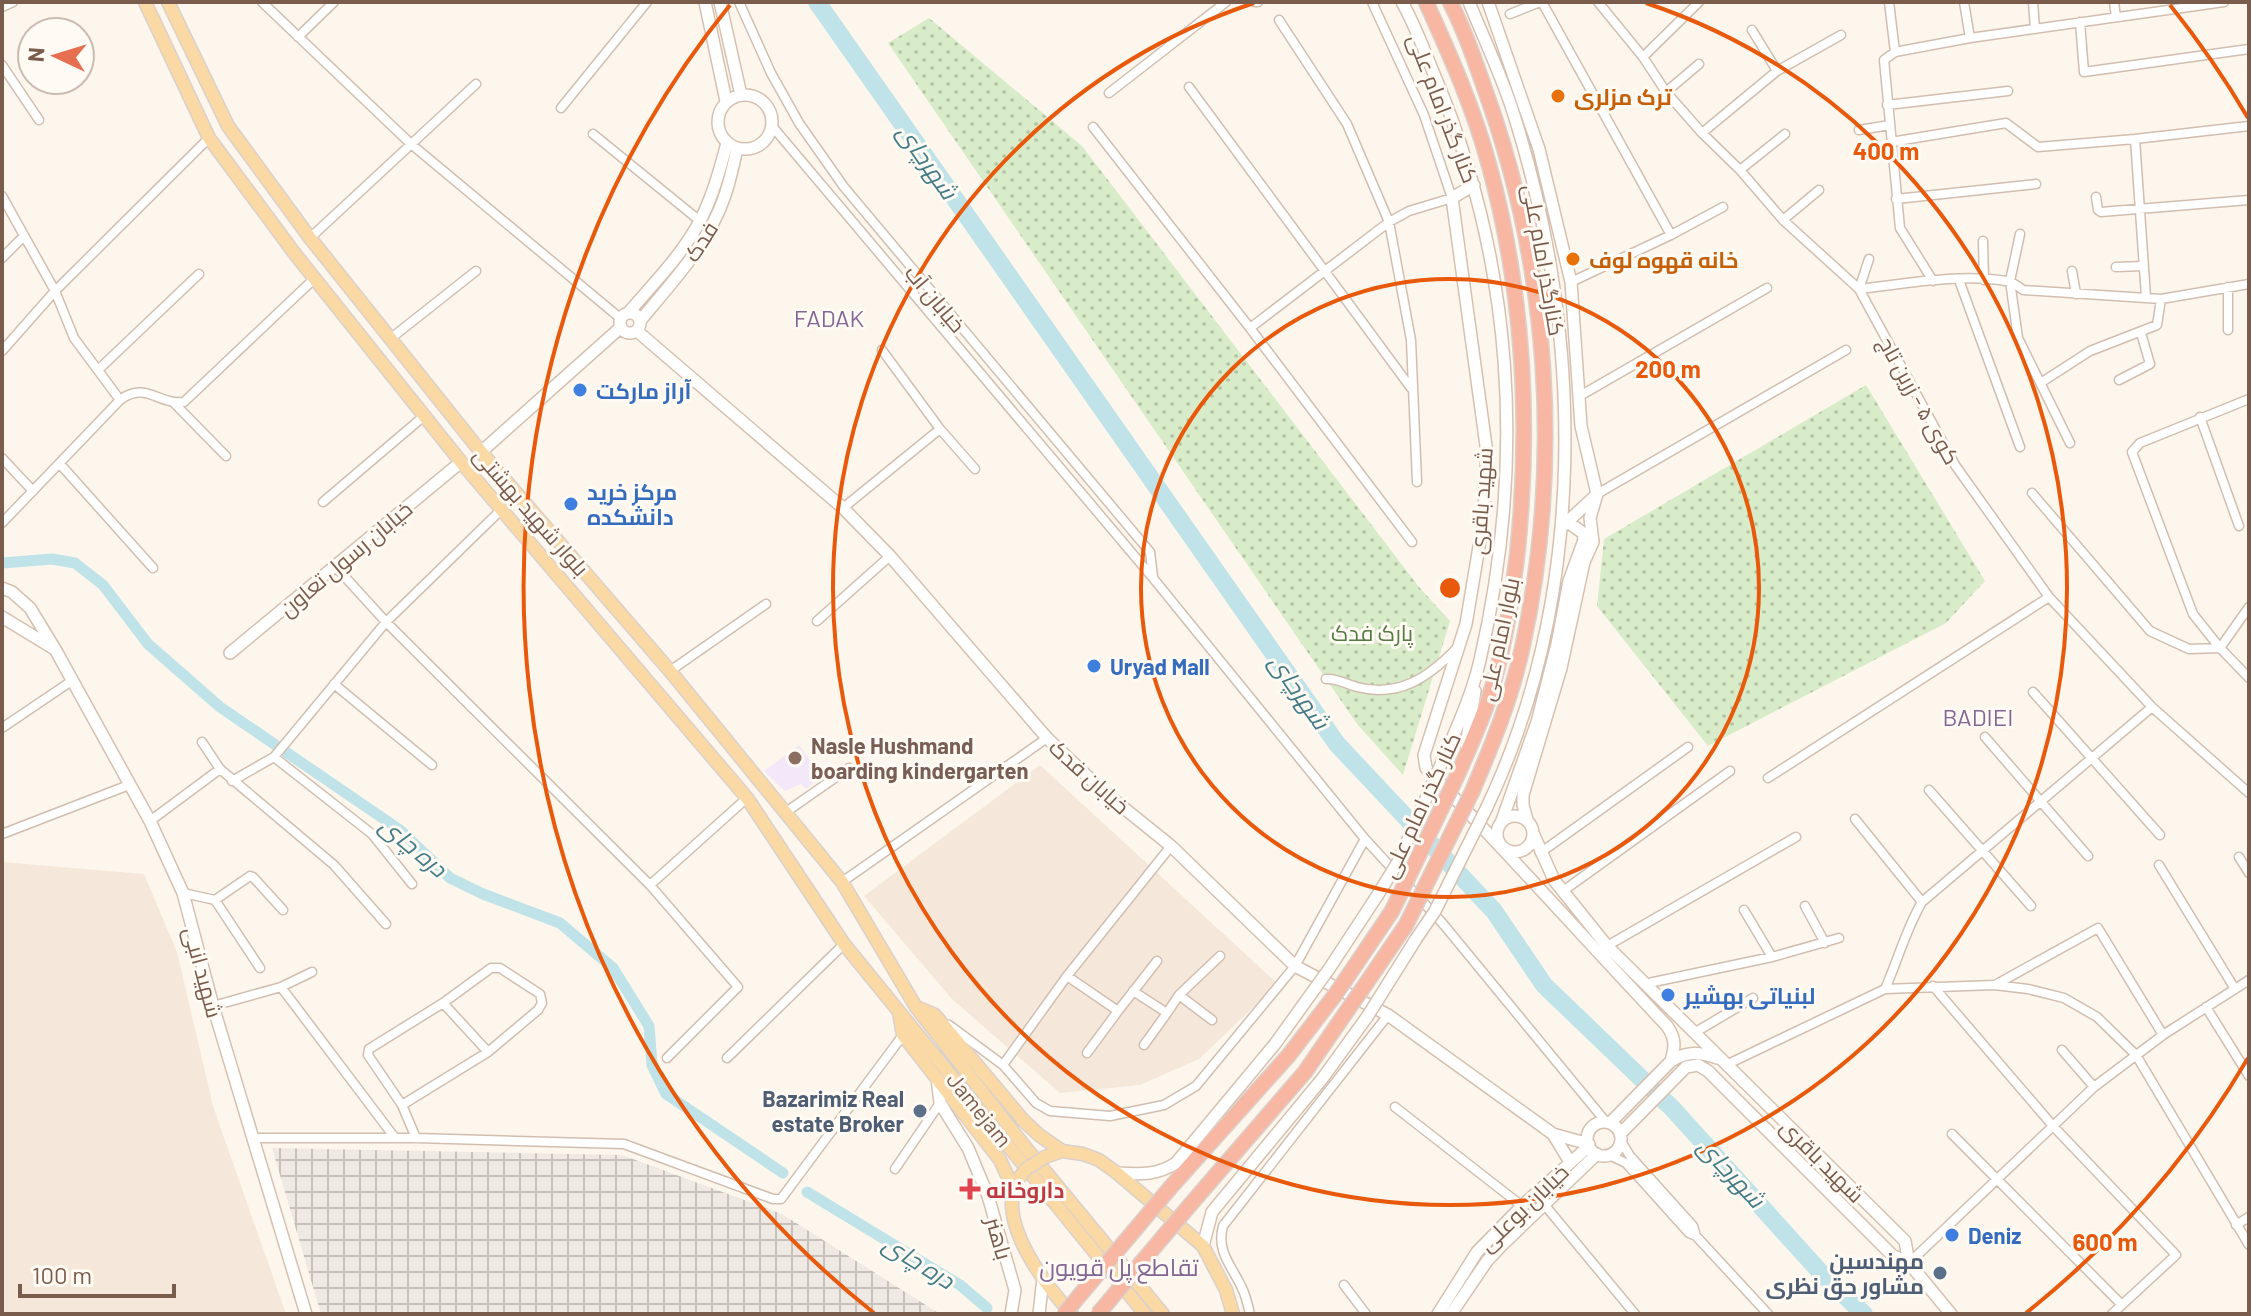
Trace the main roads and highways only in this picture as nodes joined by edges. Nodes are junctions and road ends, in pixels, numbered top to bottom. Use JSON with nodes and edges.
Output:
{"nodes":[{"id":1,"x":145,"y":2,"type":"edge"},
{"id":2,"x":168,"y":2,"type":"edge"},
{"id":3,"x":1426,"y":2,"type":"edge"},
{"id":4,"x":1450,"y":2,"type":"edge"},
{"id":5,"x":310,"y":238,"type":"junction"},
{"id":6,"x":295,"y":254,"type":"junction"},
{"id":7,"x":844,"y":944,"type":"joint"},
{"id":8,"x":916,"y":1007,"type":"junction"},
{"id":9,"x":898,"y":1009,"type":"junction"},
{"id":10,"x":1062,"y":1151,"type":"junction"},
{"id":11,"x":1016,"y":1184,"type":"junction"},
{"id":12,"x":1064,"y":1314,"type":"edge"},
{"id":13,"x":1072,"y":1314,"type":"edge"},
{"id":14,"x":1098,"y":1314,"type":"edge"},
{"id":15,"x":1145,"y":1314,"type":"edge"},
{"id":16,"x":1163,"y":1314,"type":"edge"},
{"id":17,"x":1233,"y":1314,"type":"edge"}],
"edges":[{"from":1,"to":6,"type":"main road","name":"بلوار شهید بهشتی"},
{"from":2,"to":5,"type":"main road","name":"بلوار شهید بهشتی"},
{"from":3,"to":12,"type":"highway","name":"بلوار امام علی","bridge":true},
{"from":4,"to":14,"type":"highway","name":"بلوار امام علی","bridge":true},
{"from":5,"to":6,"type":"main road"},
{"from":5,"to":8,"type":"main road","name":"بلوار شهید بهشتی"},
{"from":6,"to":7,"type":"main road","name":"بلوار شهید بهشتی"},
{"from":7,"to":9,"type":"main road","name":"Jamejam"},
{"from":8,"to":10,"type":"main road"},
{"from":8,"to":16,"type":"main road","name":"Jamejam"},
{"from":9,"to":11,"type":"main road"},
{"from":9,"to":15,"type":"main road","name":"Jamejam"},
{"from":10,"to":11,"type":"main road","bridge":true},
{"from":10,"to":17,"type":"main road"},
{"from":11,"to":13,"type":"main road"}]}
